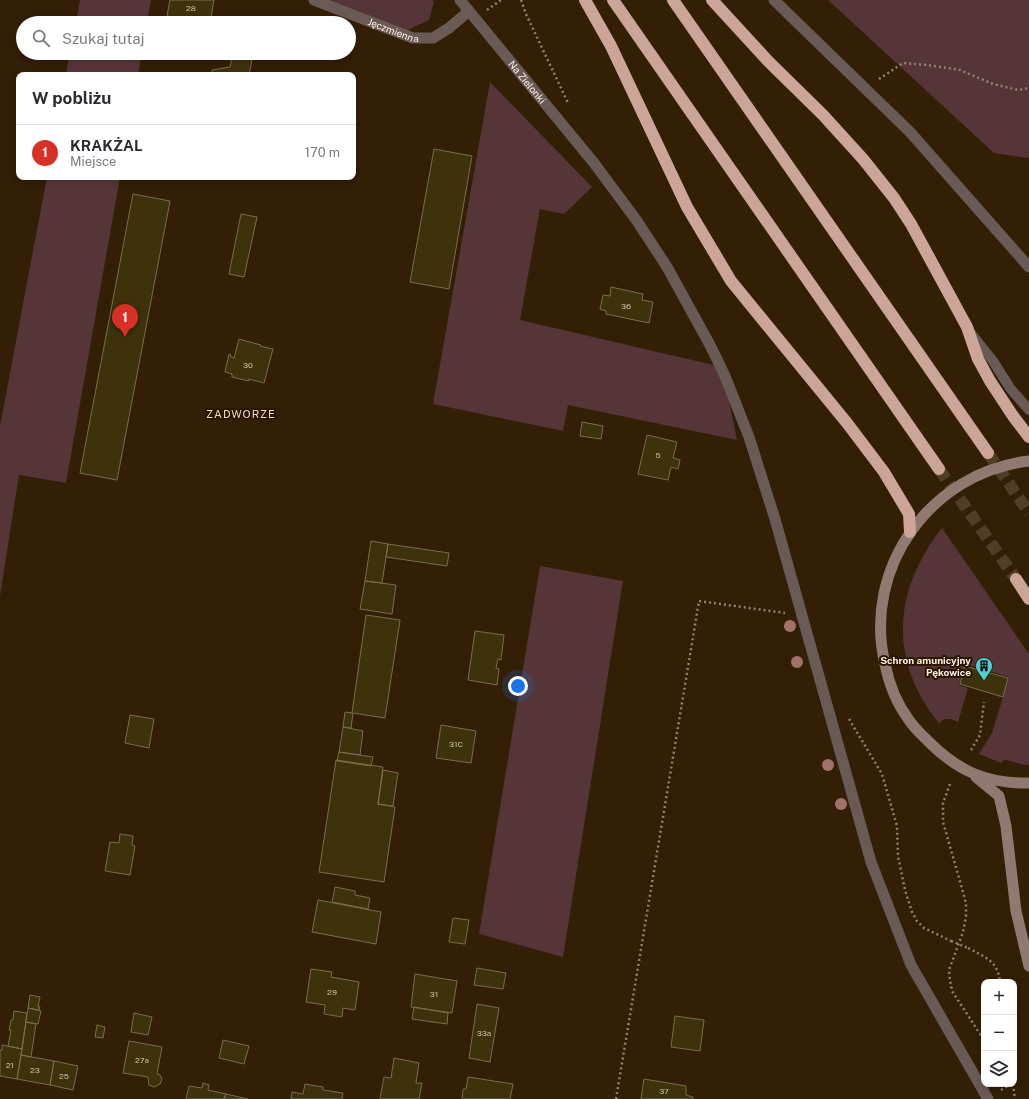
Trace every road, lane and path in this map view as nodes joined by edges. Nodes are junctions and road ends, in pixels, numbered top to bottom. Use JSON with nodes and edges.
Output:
{"nodes":[{"id":1,"x":314,"y":0,"type":"edge"},
{"id":2,"x":460,"y":0,"type":"edge"},
{"id":3,"x":501,"y":0,"type":"edge"},
{"id":4,"x":521,"y":0,"type":"edge"},
{"id":5,"x":585,"y":0,"type":"edge"},
{"id":6,"x":612,"y":0,"type":"edge"},
{"id":7,"x":673,"y":0,"type":"edge"},
{"id":8,"x":712,"y":0,"type":"edge"},
{"id":9,"x":774,"y":0,"type":"edge"},
{"id":10,"x":469,"y":11,"type":"junction"},
{"id":11,"x":485,"y":11,"type":"dead end"},
{"id":12,"x":552,"y":69,"type":"dead end"},
{"id":13,"x":865,"y":88,"type":"junction"},
{"id":14,"x":1029,"y":88,"type":"edge"},
{"id":15,"x":1029,"y":266,"type":"edge"},
{"id":16,"x":966,"y":327,"type":"junction"},
{"id":17,"x":1029,"y":410,"type":"edge"},
{"id":18,"x":1029,"y":437,"type":"edge"},
{"id":19,"x":988,"y":453,"type":"tunnel mouth"},
{"id":20,"x":1029,"y":461,"type":"edge"},
{"id":21,"x":939,"y":469,"type":"tunnel mouth"},
{"id":22,"x":910,"y":532,"type":"junction"},
{"id":23,"x":1016,"y":579,"type":"tunnel mouth"},
{"id":24,"x":1029,"y":599,"type":"edge"},
{"id":25,"x":800,"y":611,"type":"junction"},
{"id":26,"x":984,"y":702,"type":"dead end"},
{"id":27,"x":971,"y":750,"type":"dead end"},
{"id":28,"x":878,"y":765,"type":"dead end"},
{"id":29,"x":974,"y":775,"type":"junction"},
{"id":30,"x":1029,"y":783,"type":"edge"},
{"id":31,"x":950,"y":784,"type":"dead end"},
{"id":32,"x":1029,"y":966,"type":"edge"},
{"id":33,"x":1000,"y":979,"type":"edge"},
{"id":34,"x":981,"y":1035,"type":"edge"},
{"id":35,"x":1007,"y":1087,"type":"edge"},
{"id":36,"x":1013,"y":1087,"type":"edge"},
{"id":37,"x":999,"y":1092,"type":"dead end"},
{"id":38,"x":616,"y":1099,"type":"edge"},
{"id":39,"x":988,"y":1099,"type":"edge"},
{"id":40,"x":1015,"y":1099,"type":"edge"}],
"edges":[{"from":1,"to":10,"type":"street","name":"Jęczmienna"},
{"from":2,"to":10,"type":"street","name":"Na Zielonki"},
{"from":3,"to":11,"type":"path"},
{"from":4,"to":12,"type":"path"},
{"from":5,"to":22,"type":"highway"},
{"from":6,"to":21,"type":"highway"},
{"from":7,"to":19,"type":"highway"},
{"from":8,"to":16,"type":"highway"},
{"from":9,"to":13,"type":"street"},
{"from":10,"to":25,"type":"street","name":"Na Zielonki"},
{"from":13,"to":14,"type":"path"},
{"from":13,"to":15,"type":"street"},
{"from":16,"to":17,"type":"lane"},
{"from":16,"to":18,"type":"highway"},
{"from":20,"to":22,"type":"main road"},
{"from":22,"to":29,"type":"main road"},
{"from":23,"to":24,"type":"highway"},
{"from":25,"to":38,"type":"path"},
{"from":25,"to":39,"type":"street","name":"Na Zielonki"},
{"from":26,"to":27,"type":"path"},
{"from":28,"to":33,"type":"path","bridge":true},
{"from":29,"to":30,"type":"main road"},
{"from":29,"to":32,"type":"main road"},
{"from":31,"to":34,"type":"path"},
{"from":35,"to":37,"type":"path"},
{"from":36,"to":40,"type":"path"}]}
